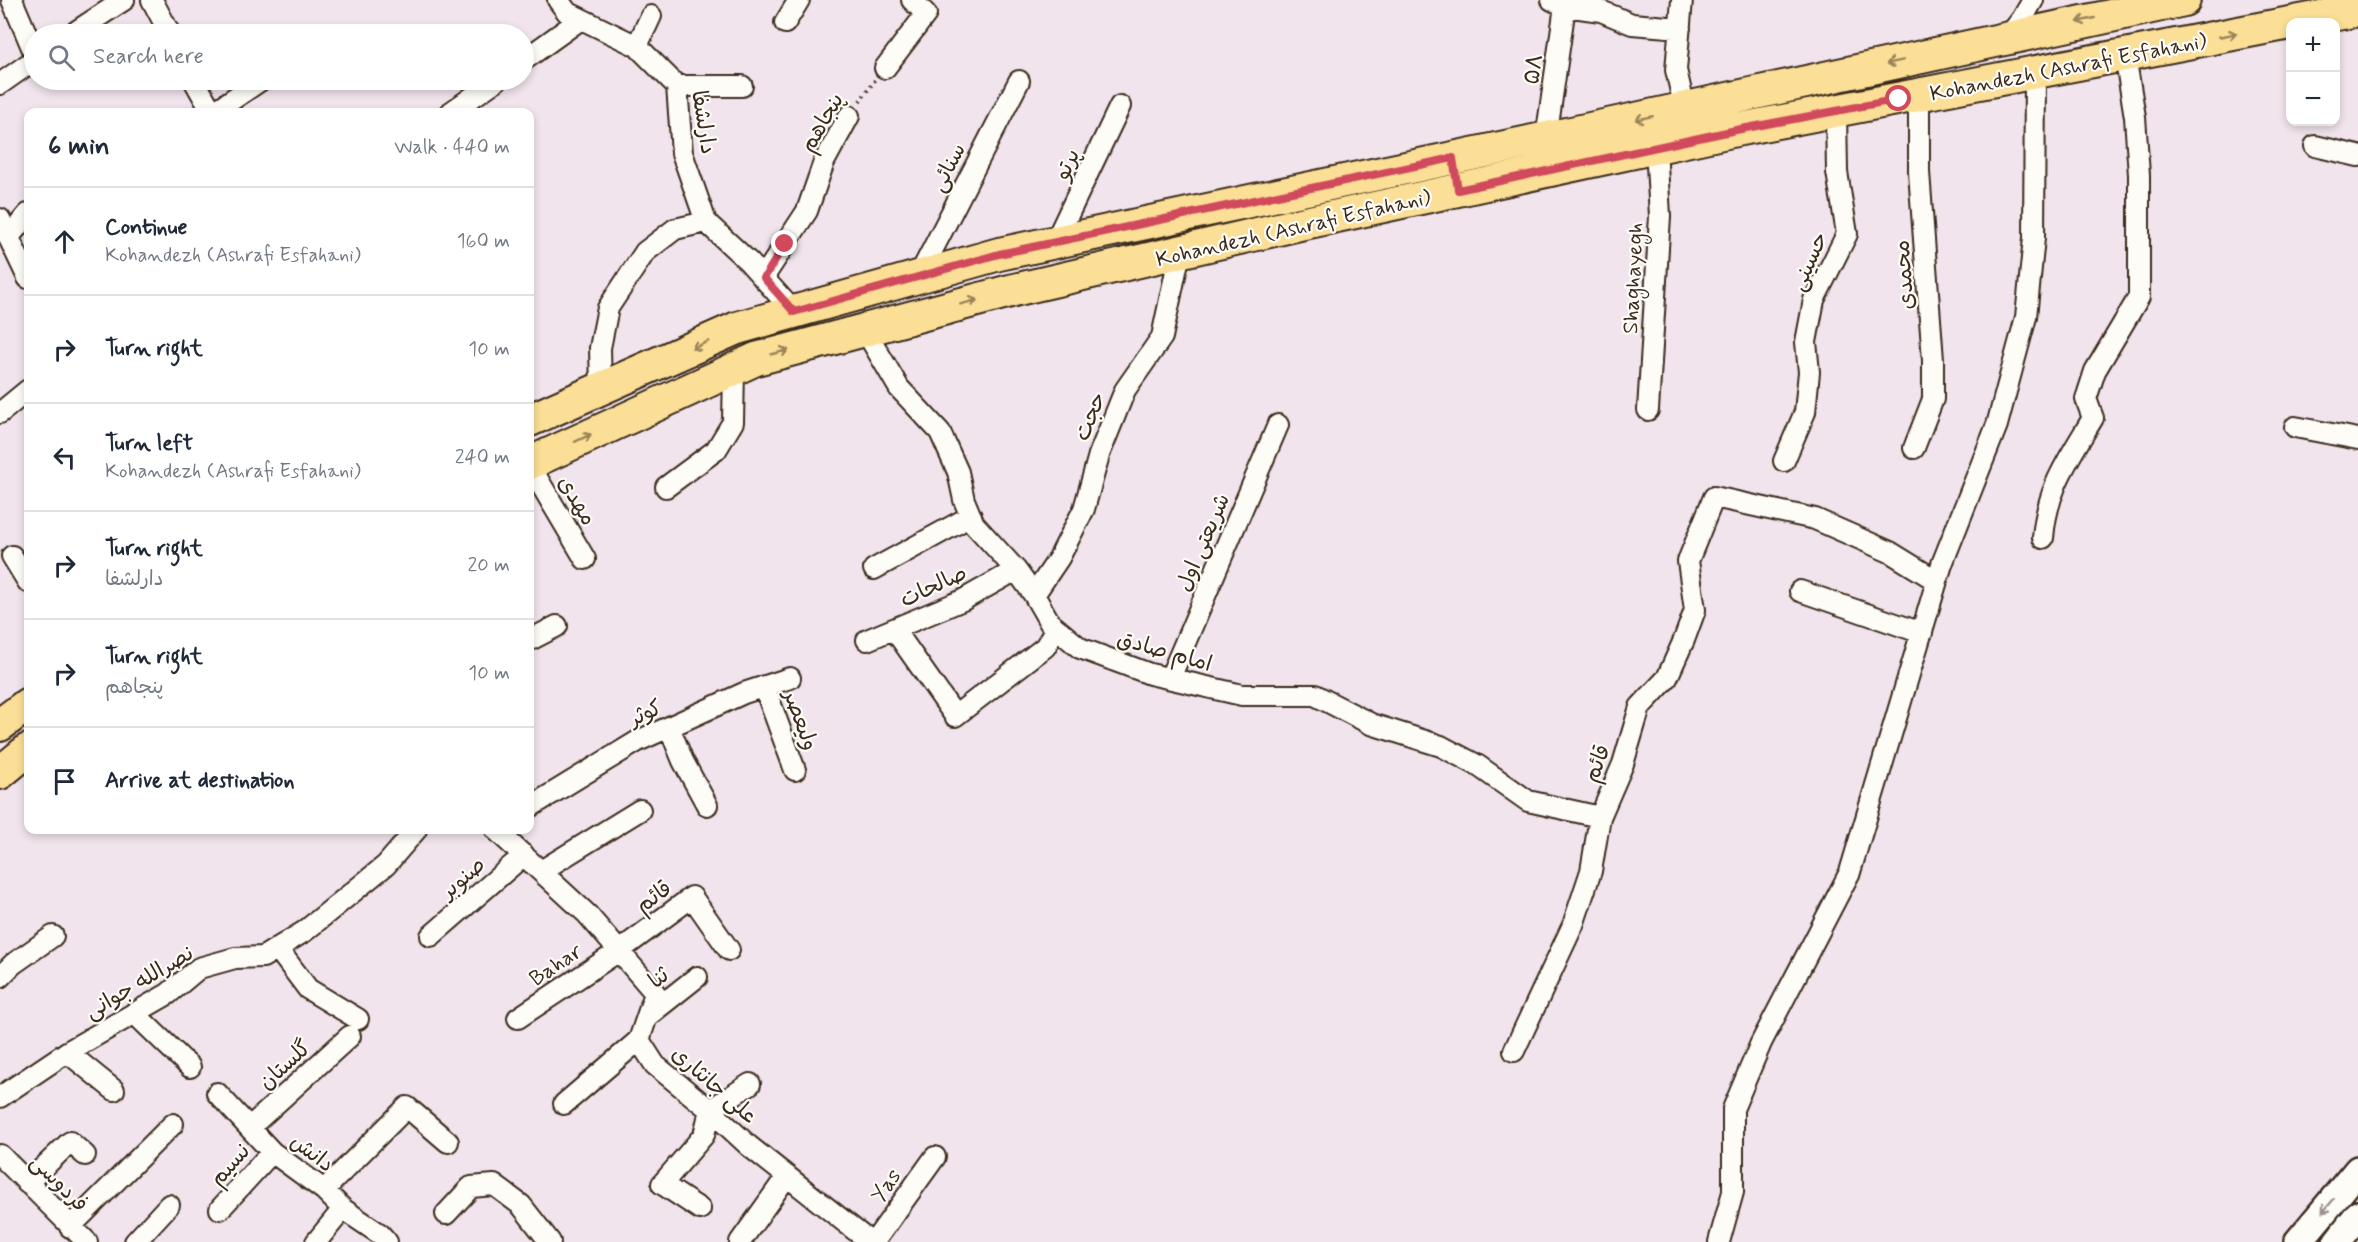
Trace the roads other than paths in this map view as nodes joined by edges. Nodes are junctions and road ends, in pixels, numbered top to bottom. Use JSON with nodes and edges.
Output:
{"nodes":[{"id":1,"x":12,"y":0,"type":"edge"},
{"id":2,"x":124,"y":0,"type":"edge"},
{"id":3,"x":152,"y":0,"type":"edge"},
{"id":4,"x":558,"y":0,"type":"edge"},
{"id":5,"x":799,"y":0,"type":"edge"},
{"id":6,"x":912,"y":0,"type":"edge"},
{"id":7,"x":1682,"y":0,"type":"edge"},
{"id":8,"x":2033,"y":0,"type":"edge"},
{"id":9,"x":2184,"y":0,"type":"edge"},
{"id":10,"x":1558,"y":3,"type":"edge"},
{"id":11,"x":2358,"y":10,"type":"edge"},
{"id":12,"x":651,"y":16,"type":"dead end"},
{"id":13,"x":2322,"y":18,"type":"edge"},
{"id":14,"x":581,"y":19,"type":"junction"},
{"id":15,"x":785,"y":23,"type":"dead end"},
{"id":16,"x":87,"y":24,"type":"edge"},
{"id":17,"x":165,"y":24,"type":"edge"},
{"id":18,"x":2286,"y":25,"type":"edge"},
{"id":19,"x":24,"y":28,"type":"edge"},
{"id":20,"x":1680,"y":28,"type":"junction"},
{"id":21,"x":2007,"y":38,"type":"junction"},
{"id":22,"x":637,"y":46,"type":"junction"},
{"id":23,"x":534,"y":53,"type":"edge"},
{"id":24,"x":2125,"y":55,"type":"junction"},
{"id":25,"x":24,"y":67,"type":"edge"},
{"id":26,"x":885,"y":68,"type":"road end"},
{"id":27,"x":2035,"y":73,"type":"junction"},
{"id":28,"x":1019,"y":81,"type":"dead end"},
{"id":29,"x":0,"y":84,"type":"edge"},
{"id":30,"x":677,"y":86,"type":"junction"},
{"id":31,"x":742,"y":86,"type":"dead end"},
{"id":32,"x":200,"y":90,"type":"edge"},
{"id":33,"x":246,"y":90,"type":"edge"},
{"id":34,"x":483,"y":90,"type":"edge"},
{"id":35,"x":1919,"y":95,"type":"junction"},
{"id":36,"x":1120,"y":106,"type":"dead end"},
{"id":37,"x":211,"y":108,"type":"edge"},
{"id":38,"x":219,"y":108,"type":"edge"},
{"id":39,"x":457,"y":108,"type":"edge"},
{"id":40,"x":1685,"y":109,"type":"junction"},
{"id":41,"x":1836,"y":111,"type":"junction"},
{"id":42,"x":849,"y":116,"type":"road end"},
{"id":43,"x":1546,"y":139,"type":"junction"},
{"id":44,"x":2315,"y":146,"type":"dead end"},
{"id":45,"x":1656,"y":148,"type":"junction"},
{"id":46,"x":2358,"y":156,"type":"edge"},
{"id":47,"x":1453,"y":158,"type":"junction"},
{"id":48,"x":1458,"y":190,"type":"junction"},
{"id":49,"x":0,"y":219,"type":"edge"},
{"id":50,"x":24,"y":219,"type":"edge"},
{"id":51,"x":706,"y":222,"type":"junction"},
{"id":52,"x":9,"y":237,"type":"junction"},
{"id":53,"x":1055,"y":243,"type":"junction"},
{"id":54,"x":1180,"y":252,"type":"junction"},
{"id":55,"x":24,"y":269,"type":"edge"},
{"id":56,"x":918,"y":276,"type":"junction"},
{"id":57,"x":764,"y":278,"type":"junction"},
{"id":58,"x":794,"y":312,"type":"junction"},
{"id":59,"x":865,"y":330,"type":"junction"},
{"id":60,"x":734,"y":369,"type":"junction"},
{"id":61,"x":601,"y":388,"type":"junction"},
{"id":62,"x":24,"y":393,"type":"edge"},
{"id":63,"x":1648,"y":410,"type":"dead end"},
{"id":64,"x":0,"y":413,"type":"edge"},
{"id":65,"x":534,"y":418,"type":"edge"},
{"id":66,"x":1278,"y":425,"type":"dead end"},
{"id":67,"x":2295,"y":427,"type":"dead end"},
{"id":68,"x":2358,"y":438,"type":"edge"},
{"id":69,"x":1914,"y":448,"type":"dead end"},
{"id":70,"x":1784,"y":461,"type":"dead end"},
{"id":71,"x":534,"y":462,"type":"edge"},
{"id":72,"x":534,"y":471,"type":"edge"},
{"id":73,"x":666,"y":487,"type":"dead end"},
{"id":74,"x":971,"y":516,"type":"junction"},
{"id":75,"x":2043,"y":538,"type":"dead end"},
{"id":76,"x":12,"y":556,"type":"dead end"},
{"id":77,"x":585,"y":559,"type":"dead end"},
{"id":78,"x":874,"y":569,"type":"dead end"},
{"id":79,"x":1016,"y":570,"type":"junction"},
{"id":80,"x":24,"y":576,"type":"edge"},
{"id":81,"x":1937,"y":581,"type":"junction"},
{"id":82,"x":1800,"y":591,"type":"dead end"},
{"id":83,"x":1034,"y":595,"type":"junction"},
{"id":84,"x":557,"y":626,"type":"dead end"},
{"id":85,"x":894,"y":629,"type":"junction"},
{"id":86,"x":1056,"y":629,"type":"junction"},
{"id":87,"x":1922,"y":633,"type":"junction"},
{"id":88,"x":534,"y":638,"type":"edge"},
{"id":89,"x":867,"y":640,"type":"dead end"},
{"id":90,"x":790,"y":678,"type":"dead end"},
{"id":91,"x":1170,"y":678,"type":"junction"},
{"id":92,"x":764,"y":686,"type":"junction"},
{"id":93,"x":24,"y":707,"type":"edge"},
{"id":94,"x":0,"y":725,"type":"edge"},
{"id":95,"x":669,"y":727,"type":"junction"},
{"id":96,"x":24,"y":753,"type":"edge"},
{"id":97,"x":795,"y":770,"type":"dead end"},
{"id":98,"x":0,"y":773,"type":"edge"},
{"id":99,"x":534,"y":805,"type":"edge"},
{"id":100,"x":707,"y":805,"type":"dead end"},
{"id":101,"x":640,"y":810,"type":"dead end"},
{"id":102,"x":1600,"y":817,"type":"junction"},
{"id":103,"x":413,"y":834,"type":"edge"},
{"id":104,"x":500,"y":834,"type":"edge"},
{"id":105,"x":524,"y":855,"type":"junction"},
{"id":106,"x":541,"y":871,"type":"junction"},
{"id":107,"x":53,"y":936,"type":"dead end"},
{"id":108,"x":431,"y":936,"type":"dead end"},
{"id":109,"x":277,"y":948,"type":"junction"},
{"id":110,"x":729,"y":950,"type":"dead end"},
{"id":111,"x":618,"y":951,"type":"junction"},
{"id":112,"x":697,"y":977,"type":"dead end"},
{"id":113,"x":0,"y":978,"type":"edge"},
{"id":114,"x":134,"y":1013,"type":"junction"},
{"id":115,"x":649,"y":1015,"type":"junction"},
{"id":116,"x":518,"y":1018,"type":"dead end"},
{"id":117,"x":639,"y":1040,"type":"junction"},
{"id":118,"x":1514,"y":1051,"type":"dead end"},
{"id":119,"x":67,"y":1052,"type":"junction"},
{"id":120,"x":190,"y":1067,"type":"dead end"},
{"id":121,"x":750,"y":1084,"type":"dead end"},
{"id":122,"x":114,"y":1090,"type":"dead end"},
{"id":123,"x":217,"y":1093,"type":"dead end"},
{"id":124,"x":0,"y":1097,"type":"edge"},
{"id":125,"x":564,"y":1104,"type":"dead end"},
{"id":126,"x":710,"y":1110,"type":"junction"},
{"id":127,"x":173,"y":1124,"type":"dead end"},
{"id":128,"x":250,"y":1128,"type":"junction"},
{"id":129,"x":448,"y":1142,"type":"dead end"},
{"id":130,"x":272,"y":1152,"type":"junction"},
{"id":131,"x":0,"y":1155,"type":"edge"},
{"id":132,"x":85,"y":1155,"type":"dead end"},
{"id":133,"x":934,"y":1157,"type":"dead end"},
{"id":134,"x":2358,"y":1170,"type":"edge"},
{"id":135,"x":787,"y":1176,"type":"junction"},
{"id":136,"x":14,"y":1179,"type":"edge"},
{"id":137,"x":324,"y":1191,"type":"junction"},
{"id":138,"x":170,"y":1205,"type":"dead end"},
{"id":139,"x":220,"y":1209,"type":"dead end"},
{"id":140,"x":343,"y":1209,"type":"junction"},
{"id":141,"x":700,"y":1209,"type":"dead end"},
{"id":142,"x":446,"y":1214,"type":"dead end"},
{"id":143,"x":2358,"y":1215,"type":"edge"},
{"id":144,"x":70,"y":1227,"type":"junction"},
{"id":145,"x":2308,"y":1239,"type":"edge"},
{"id":146,"x":87,"y":1242,"type":"edge"},
{"id":147,"x":135,"y":1242,"type":"edge"},
{"id":148,"x":316,"y":1242,"type":"edge"},
{"id":149,"x":387,"y":1242,"type":"edge"},
{"id":150,"x":549,"y":1242,"type":"edge"},
{"id":151,"x":740,"y":1242,"type":"edge"},
{"id":152,"x":872,"y":1242,"type":"edge"},
{"id":153,"x":1719,"y":1242,"type":"edge"},
{"id":154,"x":2337,"y":1242,"type":"edge"}],
"edges":[{"from":1,"to":19,"type":"street"},
{"from":2,"to":16,"type":"street"},
{"from":3,"to":17,"type":"street"},
{"from":4,"to":14,"type":"street","name":"دارلشفا"},
{"from":5,"to":15,"type":"street"},
{"from":6,"to":26,"type":"street"},
{"from":7,"to":20,"type":"street"},
{"from":8,"to":21,"type":"street"},
{"from":9,"to":21,"type":"main road","name":"Kohandezh (Ashrafi Esfahani)","one_way":true},
{"from":10,"to":20,"type":"street"},
{"from":10,"to":43,"type":"street","name":"۵۸"},
{"from":11,"to":13,"type":"main road","name":"Kohandezh (Ashrafi Esfahani)"},
{"from":12,"to":22,"type":"street"},
{"from":14,"to":22,"type":"street","name":"دارلشفا"},
{"from":14,"to":23,"type":"street"},
{"from":24,"to":18,"type":"main road","name":"Kohandezh (Ashrafi Esfahani)","one_way":true},
{"from":20,"to":40,"type":"street"},
{"from":21,"to":40,"type":"main road","name":"Kohandezh (Ashrafi Esfahani)","one_way":true},
{"from":22,"to":30,"type":"street","name":"دارلشفا"},
{"from":24,"to":27,"type":"main road","name":"Kohandezh (Ashrafi Esfahani)"},
{"from":24,"to":75,"type":"street"},
{"from":25,"to":29,"type":"street"},
{"from":27,"to":35,"type":"main road","name":"Kohandezh (Ashrafi Esfahani)"},
{"from":27,"to":81,"type":"street"},
{"from":28,"to":56,"type":"street","name":"سنائی"},
{"from":30,"to":31,"type":"street"},
{"from":30,"to":51,"type":"street","name":"دارلشفا"},
{"from":32,"to":37,"type":"street"},
{"from":33,"to":38,"type":"street"},
{"from":34,"to":39,"type":"street"},
{"from":35,"to":41,"type":"main road","name":"Kohandezh (Ashrafi Esfahani)"},
{"from":35,"to":69,"type":"street","name":"محمدی"},
{"from":36,"to":53,"type":"street","name":"پرتو"},
{"from":40,"to":43,"type":"main road","name":"Kohandezh (Ashrafi Esfahani)","one_way":true},
{"from":41,"to":45,"type":"main road","name":"Kohandezh (Ashrafi Esfahani)"},
{"from":41,"to":70,"type":"street","name":"حسینی"},
{"from":42,"to":57,"type":"street","name":"پنجاهم"},
{"from":43,"to":47,"type":"main road","name":"Kohandezh (Ashrafi Esfahani)"},
{"from":44,"to":46,"type":"street"},
{"from":45,"to":48,"type":"main road","name":"Kohandezh (Ashrafi Esfahani)"},
{"from":45,"to":63,"type":"street","name":"Shaghayegh"},
{"from":47,"to":48,"type":"main road"},
{"from":47,"to":53,"type":"main road","name":"Kohandezh (Ashrafi Esfahani)"},
{"from":48,"to":54,"type":"main road","name":"Kohandezh (Ashrafi Esfahani)"},
{"from":49,"to":52,"type":"street"},
{"from":50,"to":52,"type":"street"},
{"from":51,"to":57,"type":"street","name":"دارلشفا"},
{"from":51,"to":61,"type":"street"},
{"from":52,"to":55,"type":"street"},
{"from":53,"to":56,"type":"main road","name":"Kohandezh (Ashrafi Esfahani)"},
{"from":59,"to":54,"type":"main road","name":"Kohandezh (Ashrafi Esfahani)","one_way":true},
{"from":54,"to":83,"type":"street","name":"حجت"},
{"from":56,"to":58,"type":"main road","name":"Kohandezh (Ashrafi Esfahani)"},
{"from":57,"to":58,"type":"street","name":"دارلشفا"},
{"from":58,"to":61,"type":"main road","name":"Kohandezh (Ashrafi Esfahani)","one_way":true},
{"from":60,"to":59,"type":"main road","name":"Kohandezh (Ashrafi Esfahani)","one_way":true},
{"from":59,"to":74,"type":"street","name":"امام صادق"},
{"from":71,"to":60,"type":"main road","name":"Kohandezh (Ashrafi Esfahani)","one_way":true},
{"from":60,"to":73,"type":"street"},
{"from":61,"to":65,"type":"main road","name":"Kohandezh (Ashrafi Esfahani)"},
{"from":62,"to":64,"type":"street"},
{"from":66,"to":91,"type":"street","name":"شریعتی اول"},
{"from":67,"to":68,"type":"street"},
{"from":72,"to":77,"type":"street","name":"مهدی"},
{"from":74,"to":78,"type":"street"},
{"from":74,"to":79,"type":"street","name":"امام صادق"},
{"from":76,"to":80,"type":"street"},
{"from":79,"to":83,"type":"street","name":"امام صادق"},
{"from":79,"to":85,"type":"street","name":"صالحات"},
{"from":81,"to":87,"type":"street"},
{"from":81,"to":102,"type":"street","name":"قائم"},
{"from":82,"to":87,"type":"street"},
{"from":83,"to":86,"type":"street","name":"امام صادق"},
{"from":84,"to":88,"type":"street"},
{"from":85,"to":86,"type":"street"},
{"from":85,"to":89,"type":"street","name":"صالحات"},
{"from":86,"to":91,"type":"street","name":"امام صادق"},
{"from":87,"to":153,"type":"street"},
{"from":90,"to":92,"type":"street","name":"کوثر"},
{"from":91,"to":102,"type":"street","name":"امام صادق"},
{"from":92,"to":95,"type":"street","name":"کوثر"},
{"from":92,"to":97,"type":"street","name":"ولیعصر"},
{"from":93,"to":94,"type":"main road"},
{"from":95,"to":99,"type":"street","name":"کوثر"},
{"from":95,"to":100,"type":"street"},
{"from":96,"to":98,"type":"main road"},
{"from":101,"to":106,"type":"street"},
{"from":102,"to":118,"type":"street","name":"قائم"},
{"from":103,"to":109,"type":"street","name":"نصرالله جوانی"},
{"from":104,"to":105,"type":"street"},
{"from":105,"to":106,"type":"street"},
{"from":105,"to":108,"type":"street","name":"صنوبر"},
{"from":106,"to":111,"type":"street"},
{"from":107,"to":113,"type":"street"},
{"from":109,"to":114,"type":"street","name":"نصرالله جوانی"},
{"from":109,"to":128,"type":"street","name":"گلستان"},
{"from":110,"to":111,"type":"street","name":"قائم"},
{"from":111,"to":115,"type":"street"},
{"from":111,"to":116,"type":"street","name":"Bahar"},
{"from":112,"to":115,"type":"street","name":"ثنا"},
{"from":114,"to":119,"type":"street","name":"نصرالله جوانی"},
{"from":114,"to":120,"type":"street"},
{"from":115,"to":117,"type":"street"},
{"from":117,"to":125,"type":"street"},
{"from":117,"to":126,"type":"street","name":"علی جانثاری"},
{"from":119,"to":122,"type":"street"},
{"from":119,"to":124,"type":"street","name":"نصرالله جوانی"},
{"from":121,"to":126,"type":"street"},
{"from":123,"to":128,"type":"street","name":"دانش"},
{"from":126,"to":135,"type":"street","name":"علی جانثاری"},
{"from":126,"to":141,"type":"street"},
{"from":127,"to":144,"type":"street"},
{"from":128,"to":130,"type":"street","name":"دانش"},
{"from":129,"to":137,"type":"street"},
{"from":130,"to":137,"type":"street","name":"دانش"},
{"from":130,"to":139,"type":"street","name":"نسیم"},
{"from":131,"to":136,"type":"street","name":"فردوسی"},
{"from":132,"to":136,"type":"street"},
{"from":133,"to":152,"type":"street","name":"Yas"},
{"from":134,"to":145,"type":"main road","one_way":true},
{"from":135,"to":151,"type":"street"},
{"from":135,"to":152,"type":"street","name":"علی جانثاری"},
{"from":136,"to":144,"type":"street","name":"فردوسی"},
{"from":137,"to":140,"type":"street","name":"دانش"},
{"from":138,"to":147,"type":"street"},
{"from":140,"to":148,"type":"street"},
{"from":140,"to":149,"type":"street","name":"دانش"},
{"from":142,"to":150,"type":"street"},
{"from":143,"to":154,"type":"main road"},
{"from":144,"to":146,"type":"street","name":"فردوسی"}]}
